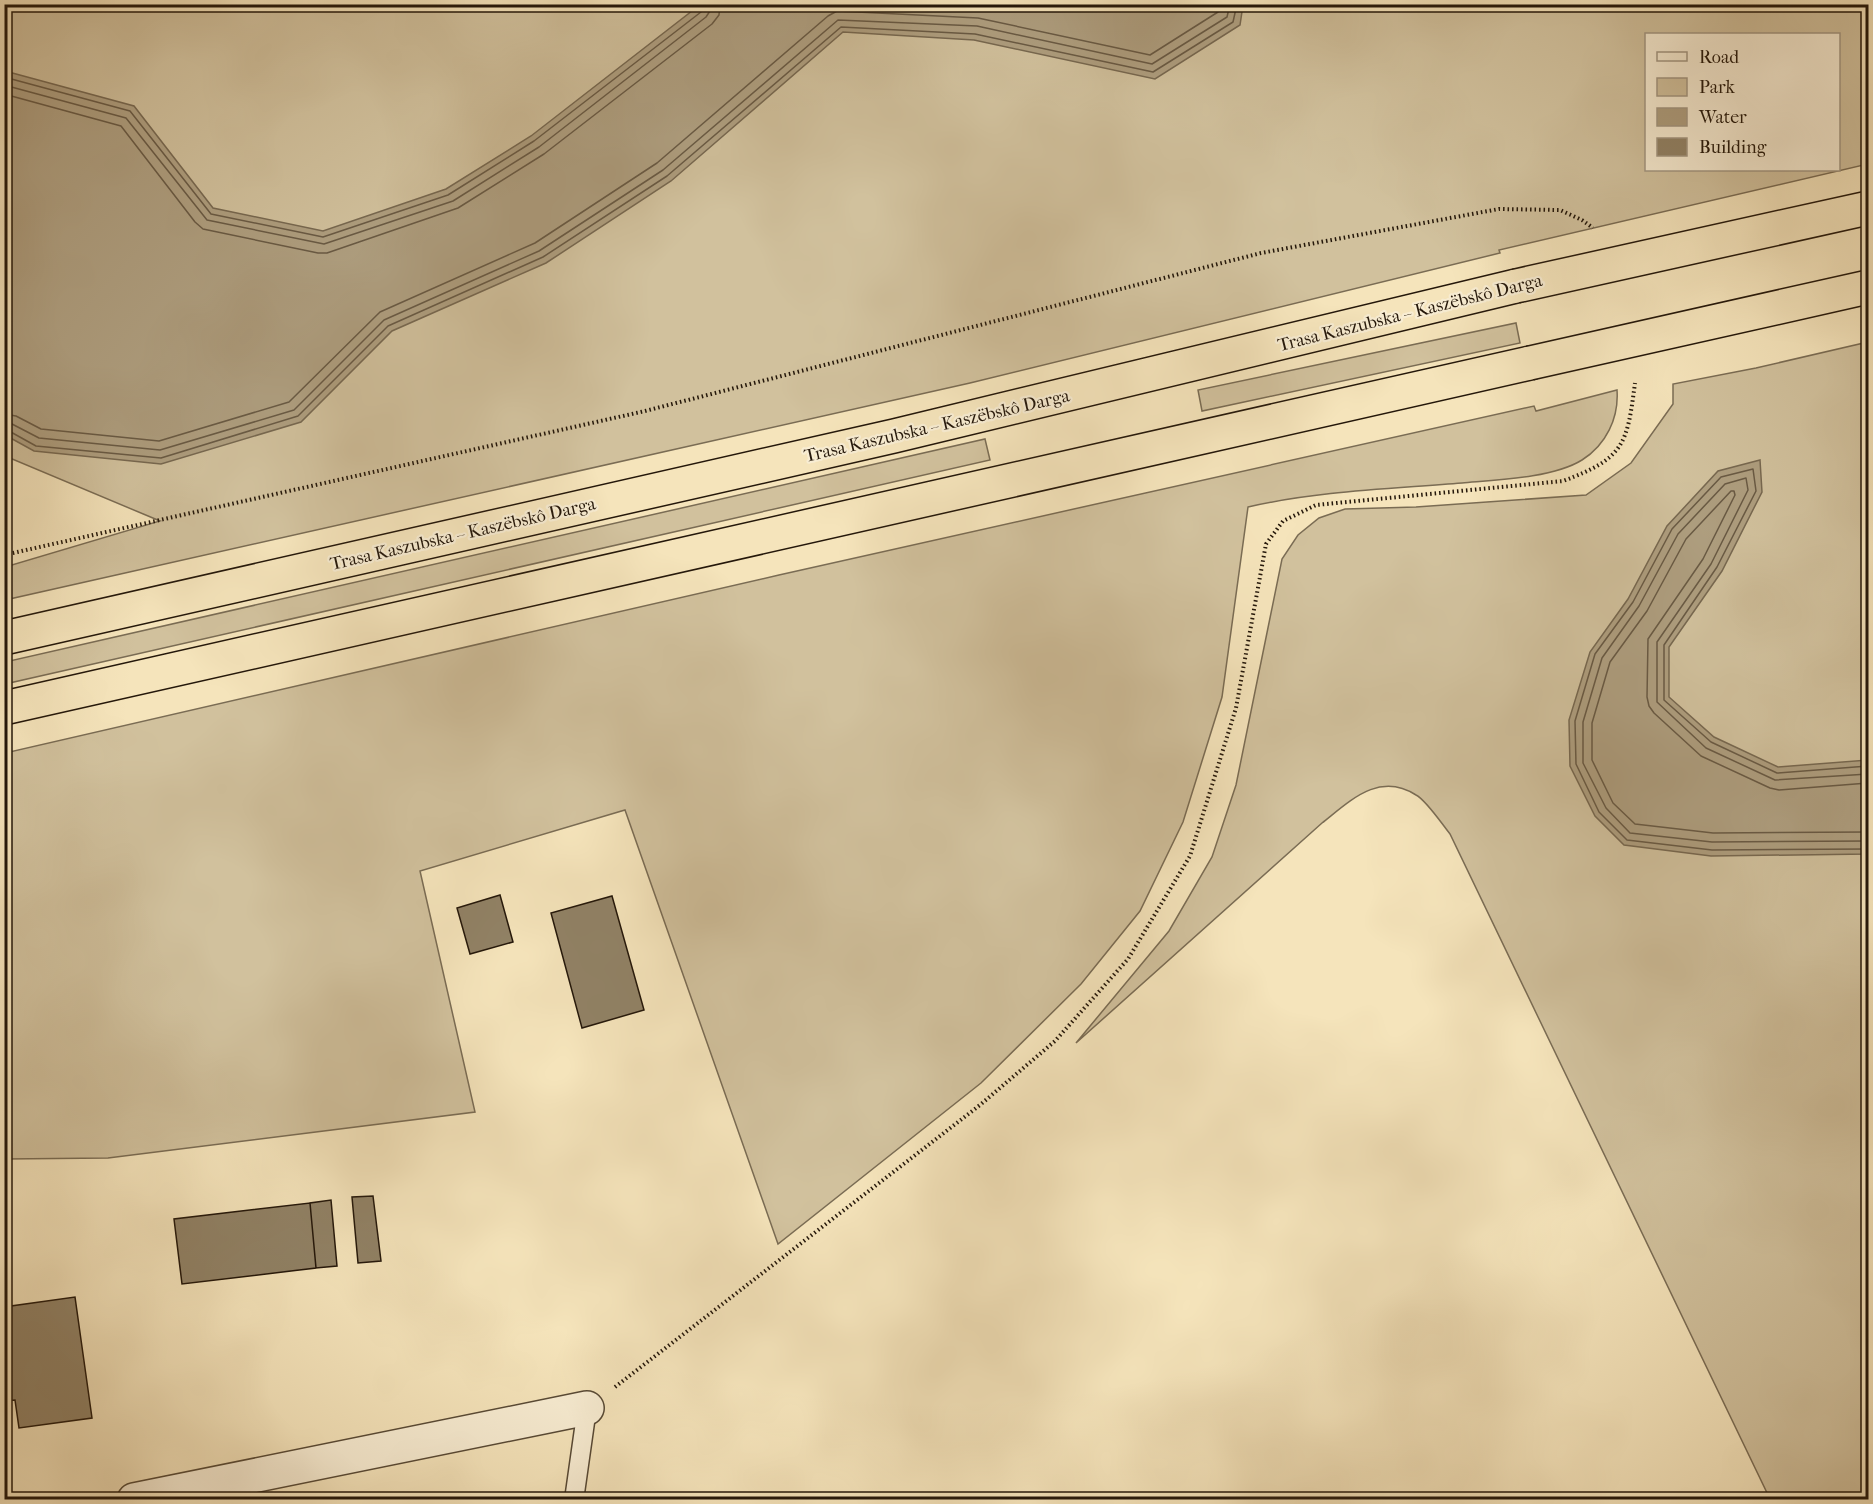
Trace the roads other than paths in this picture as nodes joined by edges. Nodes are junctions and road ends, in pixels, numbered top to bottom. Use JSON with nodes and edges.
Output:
{"nodes":[{"id":1,"x":1869,"y":208,"type":"edge"},
{"id":2,"x":1869,"y":287,"type":"edge"},
{"id":3,"x":4,"y":638,"type":"edge"},
{"id":4,"x":4,"y":708,"type":"edge"},
{"id":5,"x":587,"y":1408,"type":"joint"},
{"id":6,"x":134,"y":1500,"type":"edge"},
{"id":7,"x":574,"y":1500,"type":"edge"}],
"edges":[{"from":1,"to":3,"type":"highway","name":"Trasa Kaszubska – Kaszëbskô Darga","bridge":true},
{"from":2,"to":4,"type":"highway","bridge":true},
{"from":5,"to":6,"type":"street"},
{"from":5,"to":7,"type":"lane"}]}
